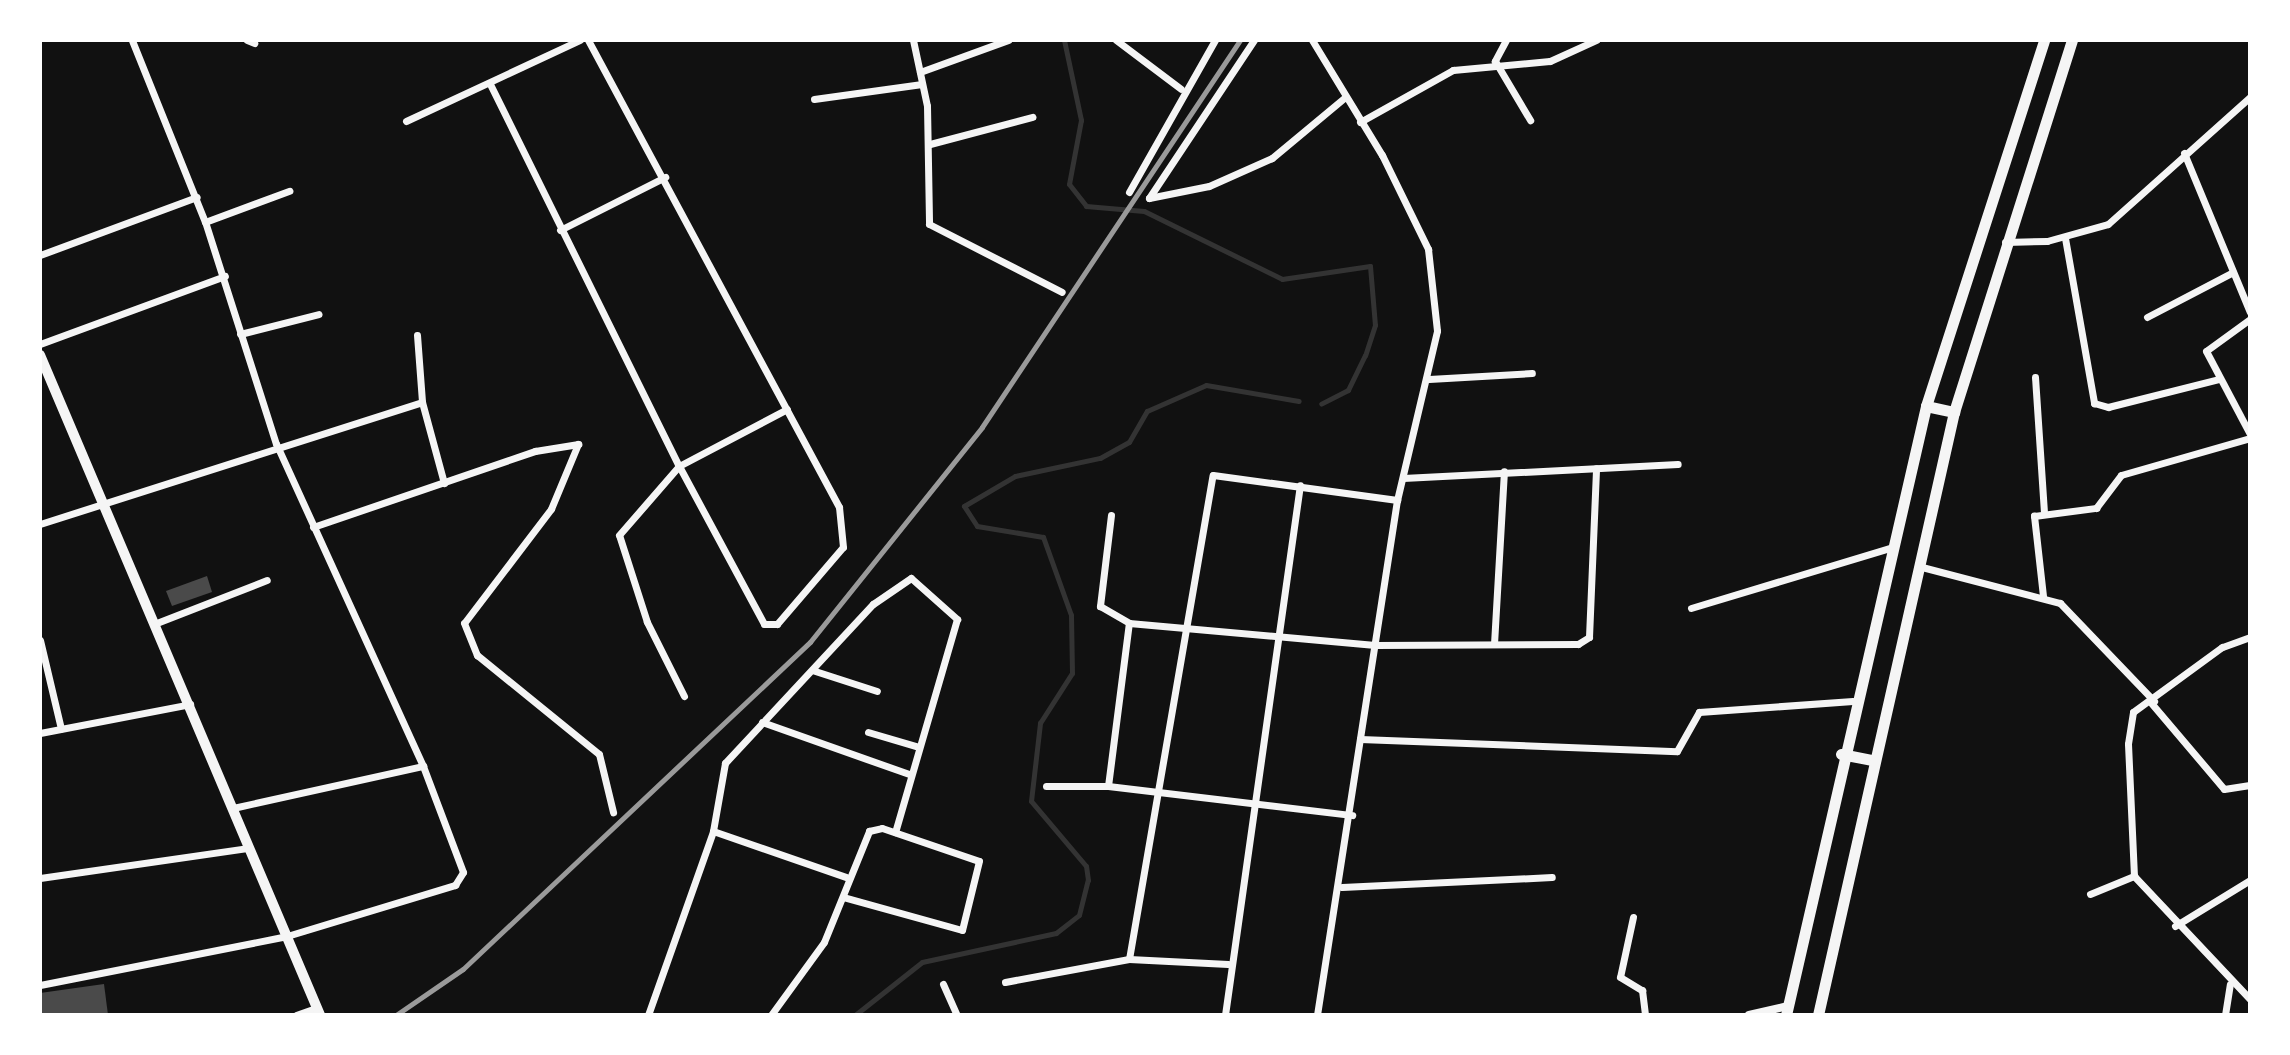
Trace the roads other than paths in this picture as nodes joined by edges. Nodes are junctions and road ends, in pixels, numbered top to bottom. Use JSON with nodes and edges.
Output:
{"nodes":[{"id":1,"x":132,"y":40,"type":"edge"},
{"id":2,"x":580,"y":40,"type":"edge"},
{"id":3,"x":588,"y":40,"type":"edge"},
{"id":4,"x":913,"y":40,"type":"edge"},
{"id":5,"x":1008,"y":40,"type":"edge"},
{"id":6,"x":1116,"y":40,"type":"edge"},
{"id":7,"x":1215,"y":40,"type":"edge"},
{"id":8,"x":1254,"y":40,"type":"edge"},
{"id":9,"x":1312,"y":40,"type":"edge"},
{"id":10,"x":1506,"y":40,"type":"edge"},
{"id":11,"x":1596,"y":40,"type":"edge"},
{"id":12,"x":2044,"y":40,"type":"edge"},
{"id":13,"x":2072,"y":40,"type":"edge"},
{"id":14,"x":1495,"y":61,"type":"junction"},
{"id":15,"x":920,"y":72,"type":"junction"},
{"id":16,"x":490,"y":84,"type":"junction"},
{"id":17,"x":922,"y":84,"type":"junction"},
{"id":18,"x":1181,"y":89,"type":"junction"},
{"id":19,"x":2250,"y":97,"type":"edge"},
{"id":20,"x":1344,"y":98,"type":"junction"},
{"id":21,"x":814,"y":99,"type":"dead end"},
{"id":22,"x":1032,"y":117,"type":"dead end"},
{"id":23,"x":1530,"y":120,"type":"dead end"},
{"id":24,"x":406,"y":121,"type":"dead end"},
{"id":25,"x":1360,"y":122,"type":"junction"},
{"id":26,"x":930,"y":144,"type":"junction"},
{"id":27,"x":2184,"y":153,"type":"junction"},
{"id":28,"x":665,"y":177,"type":"junction"},
{"id":29,"x":289,"y":191,"type":"dead end"},
{"id":30,"x":1129,"y":192,"type":"dead end"},
{"id":31,"x":197,"y":197,"type":"junction"},
{"id":32,"x":205,"y":222,"type":"junction"},
{"id":33,"x":560,"y":230,"type":"junction"},
{"id":34,"x":2065,"y":238,"type":"junction"},
{"id":35,"x":2004,"y":243,"type":"junction"},
{"id":36,"x":40,"y":255,"type":"edge"},
{"id":37,"x":2233,"y":272,"type":"junction"},
{"id":38,"x":225,"y":276,"type":"junction"},
{"id":39,"x":1062,"y":292,"type":"dead end"},
{"id":40,"x":2250,"y":312,"type":"edge"},
{"id":41,"x":319,"y":314,"type":"dead end"},
{"id":42,"x":2147,"y":317,"type":"dead end"},
{"id":43,"x":2250,"y":319,"type":"edge"},
{"id":44,"x":240,"y":334,"type":"junction"},
{"id":45,"x":417,"y":335,"type":"dead end"},
{"id":46,"x":40,"y":344,"type":"edge"},
{"id":47,"x":40,"y":355,"type":"edge"},
{"id":48,"x":1532,"y":373,"type":"dead end"},
{"id":49,"x":2035,"y":377,"type":"dead end"},
{"id":50,"x":1429,"y":379,"type":"junction"},
{"id":51,"x":2219,"y":379,"type":"junction"},
{"id":52,"x":422,"y":402,"type":"junction"},
{"id":53,"x":1926,"y":406,"type":"junction"},
{"id":54,"x":787,"y":409,"type":"junction"},
{"id":55,"x":1954,"y":412,"type":"junction"},
{"id":56,"x":2250,"y":436,"type":"edge"},
{"id":57,"x":276,"y":444,"type":"junction"},
{"id":58,"x":1678,"y":464,"type":"dead end"},
{"id":59,"x":679,"y":466,"type":"junction"},
{"id":60,"x":1596,"y":468,"type":"junction"},
{"id":61,"x":1504,"y":471,"type":"junction"},
{"id":62,"x":1403,"y":478,"type":"junction"},
{"id":63,"x":444,"y":483,"type":"junction"},
{"id":64,"x":1300,"y":485,"type":"junction"},
{"id":65,"x":1397,"y":500,"type":"junction"},
{"id":66,"x":107,"y":508,"type":"junction"},
{"id":67,"x":2044,"y":511,"type":"junction"},
{"id":68,"x":1111,"y":515,"type":"dead end"},
{"id":69,"x":40,"y":524,"type":"edge"},
{"id":70,"x":313,"y":527,"type":"junction"},
{"id":71,"x":1890,"y":548,"type":"junction"},
{"id":72,"x":1918,"y":566,"type":"junction"},
{"id":73,"x":267,"y":580,"type":"dead end"},
{"id":74,"x":2043,"y":596,"type":"junction"},
{"id":75,"x":1691,"y":608,"type":"dead end"},
{"id":76,"x":1129,"y":623,"type":"junction"},
{"id":77,"x":154,"y":624,"type":"junction"},
{"id":78,"x":1188,"y":629,"type":"junction"},
{"id":79,"x":1280,"y":634,"type":"junction"},
{"id":80,"x":2250,"y":637,"type":"edge"},
{"id":81,"x":40,"y":640,"type":"edge"},
{"id":82,"x":1494,"y":644,"type":"junction"},
{"id":83,"x":1375,"y":645,"type":"junction"},
{"id":84,"x":815,"y":671,"type":"junction"},
{"id":85,"x":877,"y":691,"type":"dead end"},
{"id":86,"x":684,"y":696,"type":"dead end"},
{"id":87,"x":1853,"y":701,"type":"junction"},
{"id":88,"x":2153,"y":702,"type":"junction"},
{"id":89,"x":192,"y":704,"type":"junction"},
{"id":90,"x":762,"y":722,"type":"junction"},
{"id":91,"x":61,"y":729,"type":"junction"},
{"id":92,"x":868,"y":732,"type":"dead end"},
{"id":93,"x":40,"y":733,"type":"edge"},
{"id":94,"x":1360,"y":739,"type":"junction"},
{"id":95,"x":916,"y":746,"type":"junction"},
{"id":96,"x":1841,"y":754,"type":"junction"},
{"id":97,"x":1872,"y":760,"type":"junction"},
{"id":98,"x":423,"y":766,"type":"junction"},
{"id":99,"x":909,"y":774,"type":"junction"},
{"id":100,"x":2250,"y":785,"type":"edge"},
{"id":101,"x":1046,"y":786,"type":"dead end"},
{"id":102,"x":1108,"y":786,"type":"junction"},
{"id":103,"x":1157,"y":792,"type":"junction"},
{"id":104,"x":1256,"y":802,"type":"junction"},
{"id":105,"x":233,"y":808,"type":"junction"},
{"id":106,"x":613,"y":812,"type":"dead end"},
{"id":107,"x":1352,"y":815,"type":"junction"},
{"id":108,"x":713,"y":831,"type":"junction"},
{"id":109,"x":895,"y":832,"type":"junction"},
{"id":110,"x":249,"y":848,"type":"junction"},
{"id":111,"x":2134,"y":876,"type":"junction"},
{"id":112,"x":846,"y":877,"type":"junction"},
{"id":113,"x":1552,"y":877,"type":"dead end"},
{"id":114,"x":40,"y":878,"type":"edge"},
{"id":115,"x":2250,"y":880,"type":"edge"},
{"id":116,"x":1342,"y":887,"type":"junction"},
{"id":117,"x":2090,"y":894,"type":"dead end"},
{"id":118,"x":843,"y":897,"type":"junction"},
{"id":119,"x":1633,"y":917,"type":"dead end"},
{"id":120,"x":2175,"y":926,"type":"junction"},
{"id":121,"x":287,"y":936,"type":"junction"},
{"id":122,"x":1129,"y":959,"type":"junction"},
{"id":123,"x":1228,"y":964,"type":"junction"},
{"id":124,"x":1005,"y":982,"type":"dead end"},
{"id":125,"x":943,"y":984,"type":"dead end"},
{"id":126,"x":2230,"y":984,"type":"junction"},
{"id":127,"x":40,"y":985,"type":"edge"},
{"id":128,"x":2250,"y":999,"type":"edge"},
{"id":129,"x":318,"y":1011,"type":"edge"},
{"id":130,"x":1786,"y":1011,"type":"edge"},
{"id":131,"x":296,"y":1015,"type":"edge"},
{"id":132,"x":648,"y":1015,"type":"edge"},
{"id":133,"x":771,"y":1015,"type":"edge"},
{"id":134,"x":957,"y":1015,"type":"edge"},
{"id":135,"x":1225,"y":1015,"type":"edge"},
{"id":136,"x":1317,"y":1015,"type":"edge"},
{"id":137,"x":1645,"y":1015,"type":"edge"},
{"id":138,"x":1749,"y":1015,"type":"edge"},
{"id":139,"x":1818,"y":1015,"type":"edge"},
{"id":140,"x":2225,"y":1015,"type":"edge"}],
"edges":[{"from":1,"to":31,"type":"street"},
{"from":2,"to":16,"type":"street"},
{"from":3,"to":28,"type":"street"},
{"from":4,"to":15,"type":"street"},
{"from":5,"to":15,"type":"street"},
{"from":6,"to":18,"type":"street"},
{"from":7,"to":18,"type":"street"},
{"from":8,"to":20,"type":"street"},
{"from":9,"to":20,"type":"street"},
{"from":10,"to":14,"type":"street"},
{"from":11,"to":14,"type":"street"},
{"from":12,"to":53,"type":"main road"},
{"from":13,"to":35,"type":"main road"},
{"from":14,"to":23,"type":"street"},
{"from":14,"to":25,"type":"street"},
{"from":15,"to":17,"type":"street"},
{"from":16,"to":24,"type":"street"},
{"from":16,"to":33,"type":"street"},
{"from":17,"to":21,"type":"street"},
{"from":17,"to":26,"type":"street"},
{"from":18,"to":30,"type":"street"},
{"from":19,"to":27,"type":"street"},
{"from":20,"to":25,"type":"street"},
{"from":22,"to":26,"type":"street"},
{"from":25,"to":50,"type":"street"},
{"from":26,"to":39,"type":"street"},
{"from":27,"to":34,"type":"street"},
{"from":27,"to":37,"type":"street"},
{"from":28,"to":33,"type":"street"},
{"from":28,"to":54,"type":"street"},
{"from":29,"to":32,"type":"street"},
{"from":31,"to":32,"type":"street"},
{"from":31,"to":36,"type":"street"},
{"from":32,"to":38,"type":"street"},
{"from":33,"to":59,"type":"street"},
{"from":34,"to":35,"type":"street"},
{"from":34,"to":51,"type":"street"},
{"from":35,"to":55,"type":"main road"},
{"from":37,"to":40,"type":"street"},
{"from":37,"to":42,"type":"street"},
{"from":38,"to":44,"type":"street"},
{"from":38,"to":46,"type":"street"},
{"from":41,"to":44,"type":"street"},
{"from":43,"to":51,"type":"street"},
{"from":44,"to":57,"type":"street"},
{"from":45,"to":52,"type":"street"},
{"from":47,"to":66,"type":"main road"},
{"from":48,"to":50,"type":"street"},
{"from":49,"to":67,"type":"street"},
{"from":50,"to":62,"type":"street"},
{"from":51,"to":56,"type":"street"},
{"from":52,"to":57,"type":"street"},
{"from":52,"to":63,"type":"street"},
{"from":53,"to":55,"type":"main road"},
{"from":53,"to":71,"type":"main road"},
{"from":54,"to":59,"type":"street"},
{"from":54,"to":59,"type":"street"},
{"from":55,"to":72,"type":"main road"},
{"from":56,"to":67,"type":"street"},
{"from":57,"to":66,"type":"street"},
{"from":57,"to":70,"type":"street"},
{"from":58,"to":60,"type":"street"},
{"from":59,"to":86,"type":"street"},
{"from":60,"to":61,"type":"street"},
{"from":60,"to":82,"type":"street"},
{"from":61,"to":62,"type":"street"},
{"from":61,"to":82,"type":"street"},
{"from":62,"to":65,"type":"street"},
{"from":63,"to":70,"type":"street"},
{"from":63,"to":106,"type":"street"},
{"from":64,"to":65,"type":"street"},
{"from":64,"to":78,"type":"street"},
{"from":64,"to":79,"type":"street"},
{"from":65,"to":83,"type":"street"},
{"from":66,"to":69,"type":"street"},
{"from":66,"to":77,"type":"main road"},
{"from":67,"to":74,"type":"street"},
{"from":68,"to":76,"type":"street"},
{"from":70,"to":98,"type":"street"},
{"from":71,"to":75,"type":"street"},
{"from":71,"to":87,"type":"main road"},
{"from":72,"to":74,"type":"street"},
{"from":72,"to":97,"type":"main road"},
{"from":73,"to":77,"type":"street"},
{"from":74,"to":88,"type":"street"},
{"from":76,"to":78,"type":"street"},
{"from":76,"to":102,"type":"street"},
{"from":77,"to":89,"type":"main road"},
{"from":78,"to":79,"type":"street"},
{"from":78,"to":103,"type":"street"},
{"from":79,"to":83,"type":"street"},
{"from":79,"to":104,"type":"street"},
{"from":80,"to":88,"type":"street"},
{"from":81,"to":91,"type":"street"},
{"from":82,"to":83,"type":"street"},
{"from":83,"to":94,"type":"street"},
{"from":84,"to":85,"type":"street"},
{"from":84,"to":90,"type":"street"},
{"from":84,"to":95,"type":"street"},
{"from":87,"to":94,"type":"street"},
{"from":87,"to":96,"type":"main road"},
{"from":88,"to":100,"type":"street"},
{"from":88,"to":111,"type":"street"},
{"from":89,"to":91,"type":"street"},
{"from":89,"to":105,"type":"main road"},
{"from":90,"to":99,"type":"street"},
{"from":90,"to":108,"type":"street"},
{"from":91,"to":93,"type":"street"},
{"from":92,"to":95,"type":"street"},
{"from":94,"to":107,"type":"street"},
{"from":95,"to":99,"type":"street"},
{"from":96,"to":97,"type":"main road"},
{"from":96,"to":130,"type":"main road"},
{"from":97,"to":139,"type":"main road"},
{"from":98,"to":105,"type":"street"},
{"from":98,"to":121,"type":"street"},
{"from":99,"to":109,"type":"street"},
{"from":101,"to":102,"type":"street"},
{"from":102,"to":103,"type":"street"},
{"from":103,"to":104,"type":"street"},
{"from":103,"to":122,"type":"street"},
{"from":104,"to":107,"type":"street"},
{"from":104,"to":123,"type":"street"},
{"from":105,"to":110,"type":"main road"},
{"from":107,"to":116,"type":"street"},
{"from":108,"to":112,"type":"street"},
{"from":108,"to":132,"type":"street"},
{"from":109,"to":112,"type":"street"},
{"from":109,"to":118,"type":"street"},
{"from":110,"to":114,"type":"street"},
{"from":110,"to":121,"type":"main road"},
{"from":111,"to":117,"type":"street"},
{"from":111,"to":120,"type":"street"},
{"from":112,"to":118,"type":"street"},
{"from":113,"to":116,"type":"street"},
{"from":115,"to":120,"type":"street"},
{"from":116,"to":136,"type":"street"},
{"from":118,"to":133,"type":"street"},
{"from":119,"to":137,"type":"street"},
{"from":120,"to":126,"type":"street"},
{"from":121,"to":127,"type":"street"},
{"from":121,"to":129,"type":"main road"},
{"from":122,"to":123,"type":"street"},
{"from":122,"to":124,"type":"street"},
{"from":123,"to":135,"type":"street"},
{"from":125,"to":134,"type":"street"},
{"from":126,"to":128,"type":"street"},
{"from":126,"to":140,"type":"street"},
{"from":129,"to":131,"type":"street"},
{"from":130,"to":138,"type":"street"}]}
